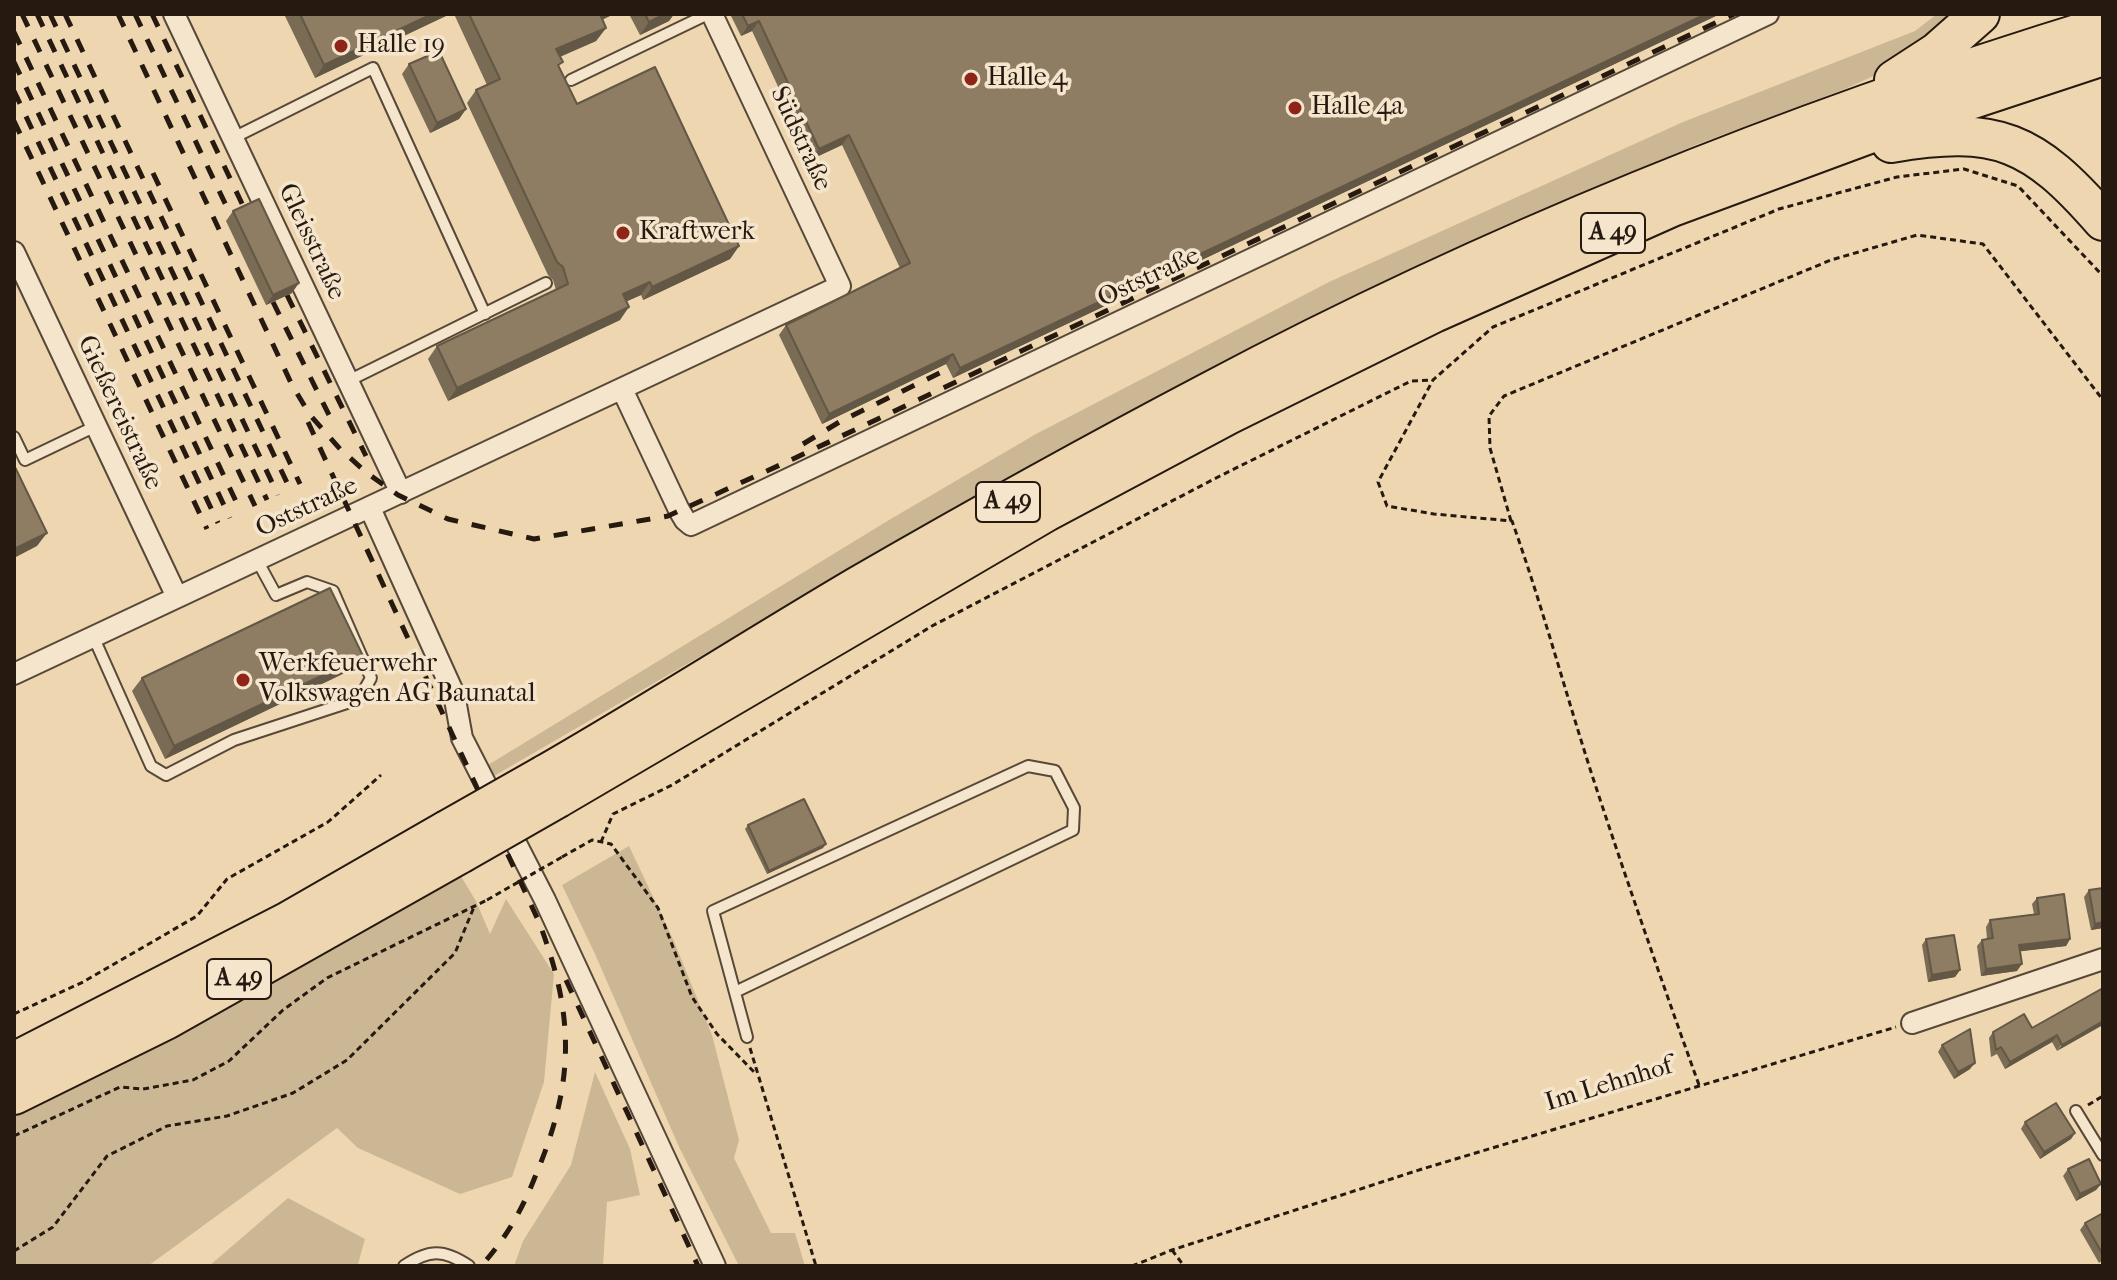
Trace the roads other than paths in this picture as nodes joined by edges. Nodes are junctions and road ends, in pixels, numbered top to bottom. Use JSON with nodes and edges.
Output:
{"nodes":[{"id":1,"x":174,"y":14,"type":"edge"},
{"id":2,"x":710,"y":14,"type":"edge"},
{"id":3,"x":1768,"y":14,"type":"edge"},
{"id":4,"x":1980,"y":14,"type":"edge"},
{"id":5,"x":2103,"y":26,"type":"edge"},
{"id":6,"x":2103,"y":56,"type":"edge"},
{"id":7,"x":571,"y":80,"type":"dead end"},
{"id":8,"x":233,"y":138,"type":"junction"},
{"id":9,"x":1798,"y":144,"type":"junction"},
{"id":10,"x":2103,"y":221,"type":"edge"},
{"id":11,"x":14,"y":252,"type":"edge"},
{"id":12,"x":546,"y":283,"type":"dead end"},
{"id":13,"x":840,"y":286,"type":"joint"},
{"id":14,"x":485,"y":314,"type":"junction"},
{"id":15,"x":348,"y":381,"type":"junction"},
{"id":16,"x":622,"y":389,"type":"junction"},
{"id":17,"x":96,"y":426,"type":"junction"},
{"id":18,"x":14,"y":437,"type":"edge"},
{"id":19,"x":401,"y":493,"type":"junction"},
{"id":20,"x":370,"y":508,"type":"junction"},
{"id":21,"x":257,"y":560,"type":"junction"},
{"id":22,"x":177,"y":597,"type":"junction"},
{"id":23,"x":93,"y":636,"type":"junction"},
{"id":24,"x":14,"y":674,"type":"edge"},
{"id":25,"x":453,"y":842,"type":"junction"},
{"id":26,"x":2103,"y":959,"type":"edge"},
{"id":27,"x":735,"y":992,"type":"junction"},
{"id":28,"x":1912,"y":1023,"type":"road end"},
{"id":29,"x":747,"y":1037,"type":"road end"},
{"id":30,"x":14,"y":1062,"type":"edge"},
{"id":31,"x":14,"y":1095,"type":"edge"},
{"id":32,"x":2076,"y":1111,"type":"dead end"},
{"id":33,"x":2103,"y":1155,"type":"edge"},
{"id":34,"x":404,"y":1266,"type":"edge"},
{"id":35,"x":469,"y":1266,"type":"edge"},
{"id":36,"x":715,"y":1266,"type":"edge"}],
"edges":[{"from":1,"to":8,"type":"street","name":"Gleisstraße"},
{"from":2,"to":7,"type":"lane"},
{"from":2,"to":13,"type":"street","name":"Südstraße"},
{"from":3,"to":16,"type":"street","name":"Oststraße"},
{"from":4,"to":9,"type":"highway"},
{"from":5,"to":9,"type":"highway","number":"A 49"},
{"from":6,"to":9,"type":"highway","number":"A 49"},
{"from":8,"to":14,"type":"lane"},
{"from":8,"to":15,"type":"street","name":"Gleisstraße"},
{"from":9,"to":10,"type":"highway"},
{"from":9,"to":25,"type":"highway","number":"A 49","bridge":true},
{"from":11,"to":17,"type":"street","name":"Gießereistraße"},
{"from":12,"to":14,"type":"lane"},
{"from":13,"to":16,"type":"street","name":"Oststraße"},
{"from":14,"to":15,"type":"lane"},
{"from":15,"to":19,"type":"street","name":"Gleisstraße"},
{"from":16,"to":19,"type":"street","name":"Oststraße"},
{"from":17,"to":18,"type":"lane"},
{"from":17,"to":22,"type":"street","name":"Gießereistraße"},
{"from":19,"to":20,"type":"street","name":"Oststraße"},
{"from":20,"to":21,"type":"street","name":"Oststraße"},
{"from":20,"to":36,"type":"street"},
{"from":21,"to":22,"type":"street","name":"Oststraße"},
{"from":21,"to":23,"type":"lane"},
{"from":22,"to":23,"type":"street","name":"Oststraße"},
{"from":23,"to":24,"type":"street","name":"Oststraße"},
{"from":25,"to":30,"type":"highway","number":"A 49"},
{"from":25,"to":31,"type":"highway","number":"A 49"},
{"from":26,"to":28,"type":"street"},
{"from":27,"to":27,"type":"lane"},
{"from":27,"to":29,"type":"lane"},
{"from":32,"to":33,"type":"lane"},
{"from":34,"to":35,"type":"lane"}]}
